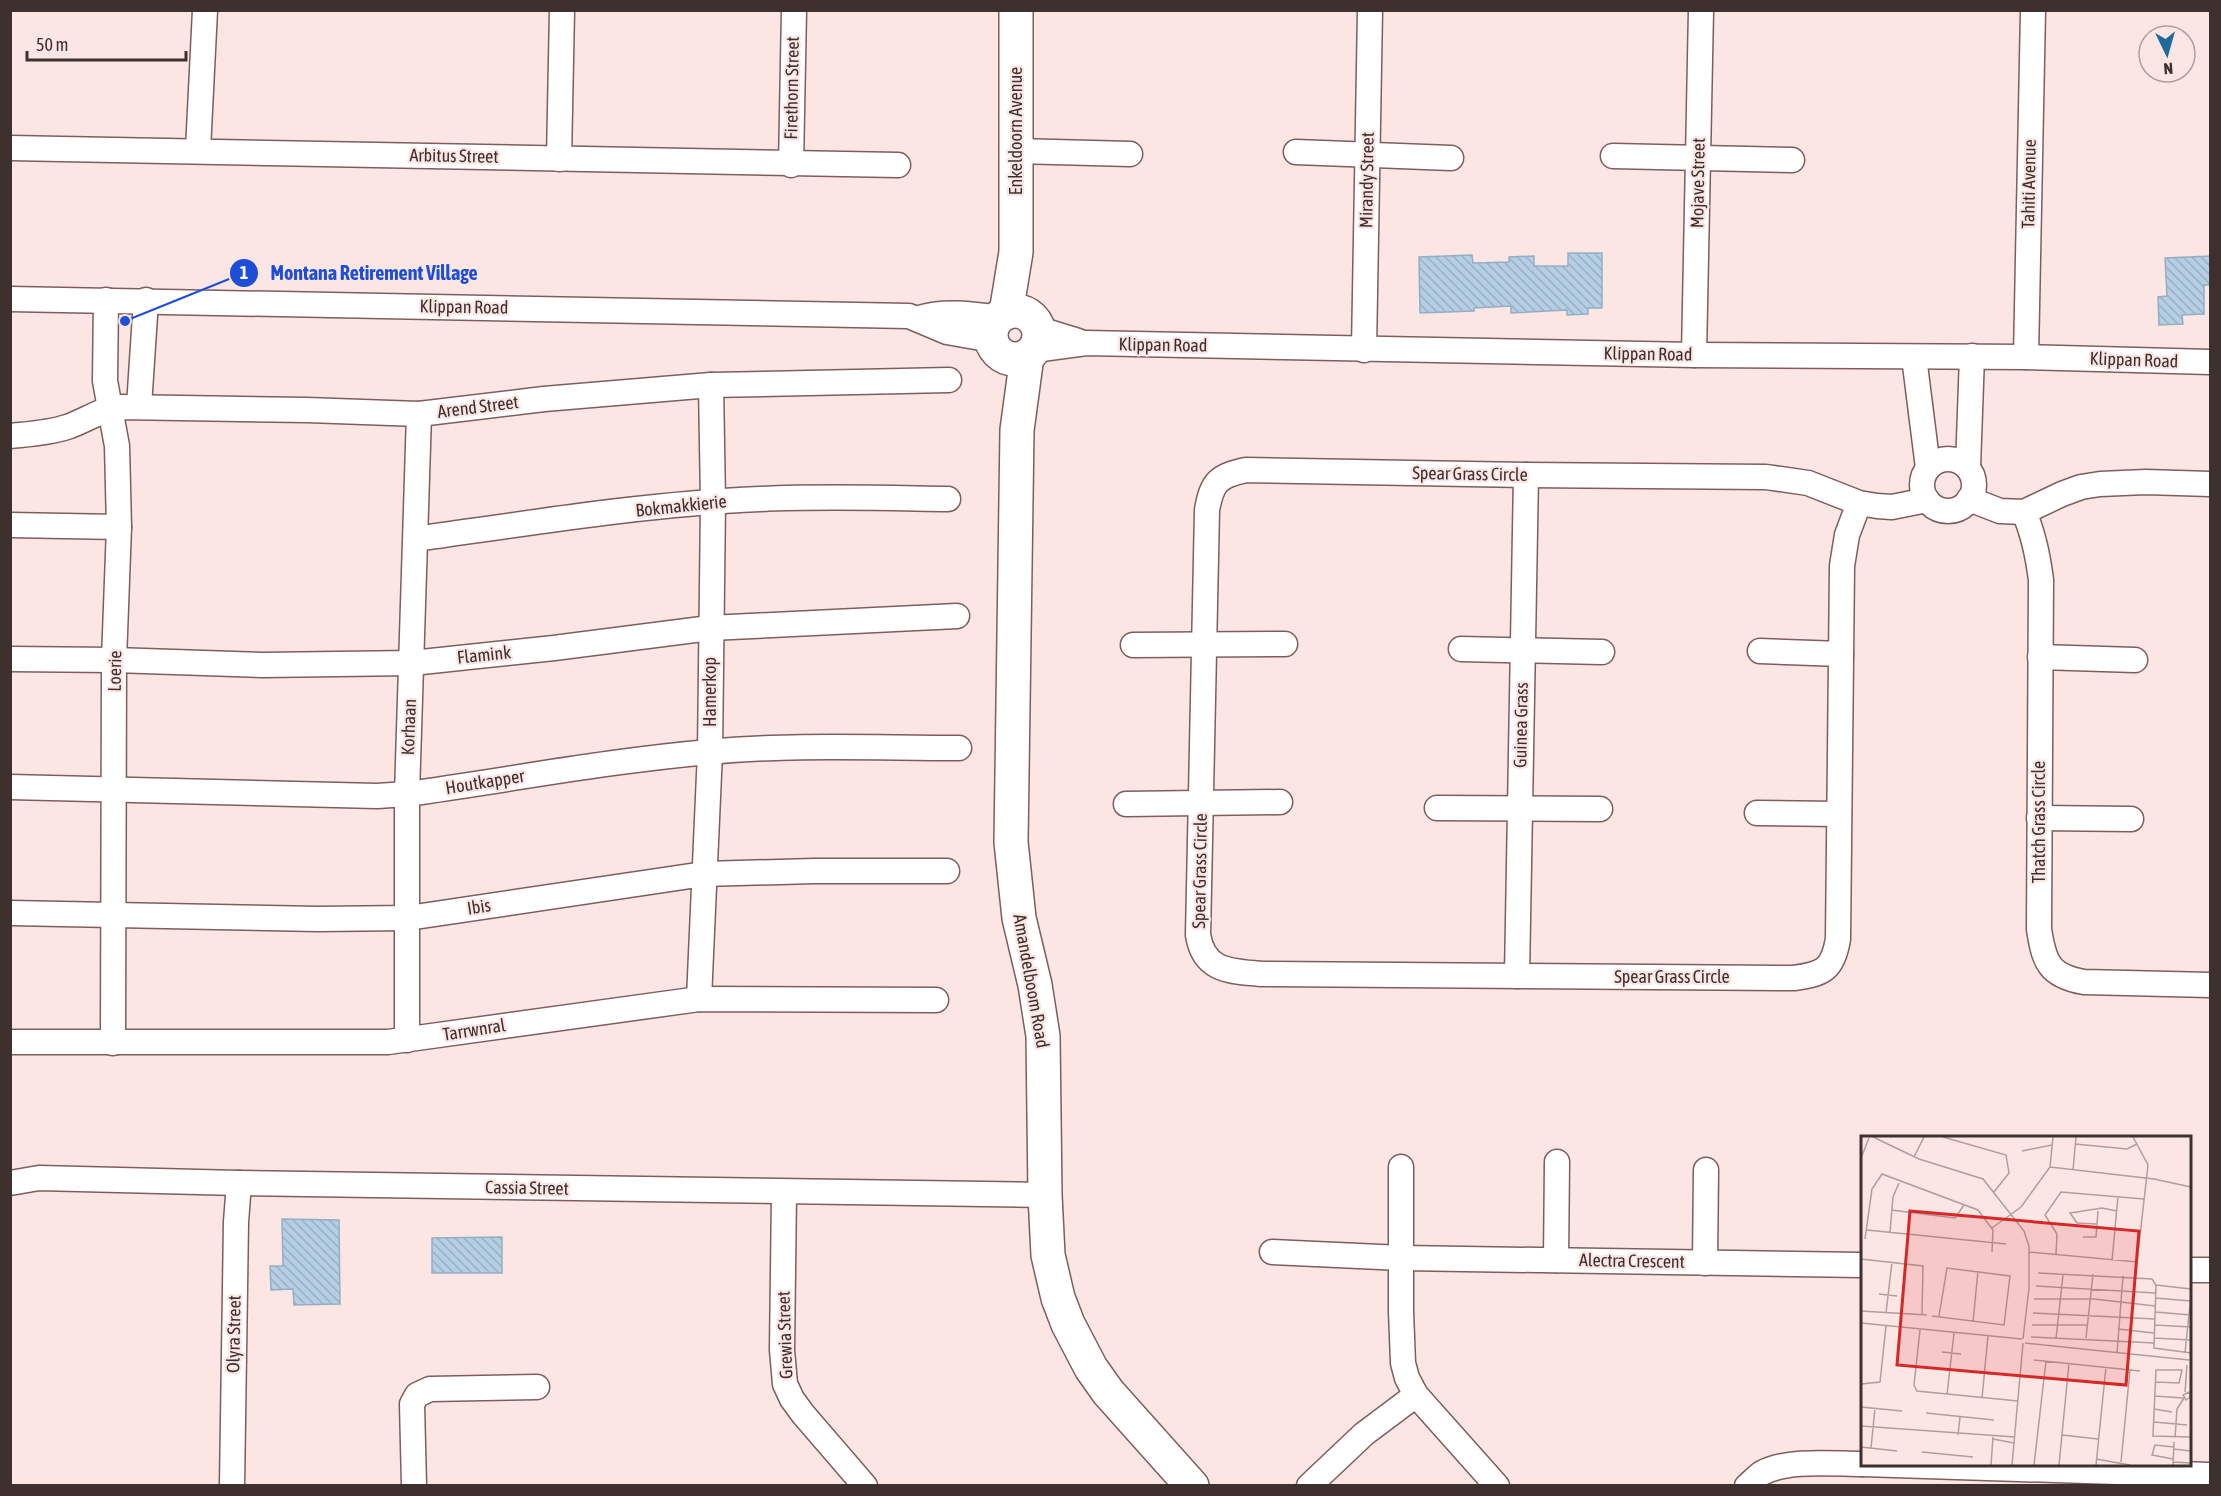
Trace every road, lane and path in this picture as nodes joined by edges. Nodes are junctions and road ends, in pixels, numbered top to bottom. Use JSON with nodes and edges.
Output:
{"nodes":[{"id":1,"x":205,"y":10,"type":"edge"},
{"id":2,"x":562,"y":10,"type":"edge"},
{"id":3,"x":794,"y":10,"type":"edge"},
{"id":4,"x":1016,"y":10,"type":"edge"},
{"id":5,"x":1370,"y":10,"type":"edge"},
{"id":6,"x":1701,"y":10,"type":"edge"},
{"id":7,"x":2033,"y":10,"type":"edge"},
{"id":8,"x":10,"y":148,"type":"edge"},
{"id":9,"x":198,"y":150,"type":"junction"},
{"id":10,"x":1015,"y":151,"type":"junction"},
{"id":11,"x":1296,"y":152,"type":"dead end"},
{"id":12,"x":1130,"y":154,"type":"dead end"},
{"id":13,"x":1367,"y":155,"type":"junction"},
{"id":14,"x":1613,"y":156,"type":"dead end"},
{"id":15,"x":1451,"y":158,"type":"dead end"},
{"id":16,"x":559,"y":159,"type":"junction"},
{"id":17,"x":1698,"y":159,"type":"junction"},
{"id":18,"x":1792,"y":160,"type":"dead end"},
{"id":19,"x":791,"y":165,"type":"junction"},
{"id":20,"x":898,"y":165,"type":"dead end"},
{"id":21,"x":10,"y":299,"type":"edge"},
{"id":22,"x":106,"y":300,"type":"junction"},
{"id":23,"x":146,"y":300,"type":"junction"},
{"id":24,"x":1016,"y":334,"type":"junction"},
{"id":25,"x":1364,"y":350,"type":"junction"},
{"id":26,"x":1694,"y":355,"type":"junction"},
{"id":27,"x":1972,"y":356,"type":"junction"},
{"id":28,"x":1914,"y":357,"type":"junction"},
{"id":29,"x":2025,"y":357,"type":"junction"},
{"id":30,"x":2211,"y":362,"type":"edge"},
{"id":31,"x":949,"y":380,"type":"dead end"},
{"id":32,"x":711,"y":385,"type":"junction"},
{"id":33,"x":139,"y":406,"type":"junction"},
{"id":34,"x":110,"y":408,"type":"junction"},
{"id":35,"x":419,"y":414,"type":"junction"},
{"id":36,"x":10,"y":436,"type":"edge"},
{"id":37,"x":1968,"y":467,"type":"junction"},
{"id":38,"x":1928,"y":468,"type":"junction"},
{"id":39,"x":1526,"y":475,"type":"junction"},
{"id":40,"x":2211,"y":484,"type":"edge"},
{"id":41,"x":948,"y":499,"type":"dead end"},
{"id":42,"x":1970,"y":499,"type":"junction"},
{"id":43,"x":1927,"y":500,"type":"junction"},
{"id":44,"x":713,"y":502,"type":"junction"},
{"id":45,"x":1859,"y":503,"type":"junction"},
{"id":46,"x":2024,"y":512,"type":"junction"},
{"id":47,"x":10,"y":525,"type":"edge"},
{"id":48,"x":119,"y":527,"type":"junction"},
{"id":49,"x":416,"y":539,"type":"junction"},
{"id":50,"x":957,"y":616,"type":"dead end"},
{"id":51,"x":710,"y":628,"type":"junction"},
{"id":52,"x":1285,"y":644,"type":"dead end"},
{"id":53,"x":1133,"y":645,"type":"dead end"},
{"id":54,"x":1205,"y":645,"type":"junction"},
{"id":55,"x":1461,"y":649,"type":"dead end"},
{"id":56,"x":1523,"y":651,"type":"junction"},
{"id":57,"x":1761,"y":651,"type":"dead end"},
{"id":58,"x":1602,"y":652,"type":"dead end"},
{"id":59,"x":1841,"y":654,"type":"junction"},
{"id":60,"x":2040,"y":657,"type":"junction"},
{"id":61,"x":10,"y":659,"type":"edge"},
{"id":62,"x":114,"y":660,"type":"junction"},
{"id":63,"x":2135,"y":660,"type":"dead end"},
{"id":64,"x":412,"y":663,"type":"junction"},
{"id":65,"x":959,"y":747,"type":"dead end"},
{"id":66,"x":710,"y":752,"type":"junction"},
{"id":67,"x":10,"y":787,"type":"edge"},
{"id":68,"x":113,"y":789,"type":"junction"},
{"id":69,"x":407,"y":794,"type":"junction"},
{"id":70,"x":1280,"y":802,"type":"dead end"},
{"id":71,"x":1126,"y":804,"type":"dead end"},
{"id":72,"x":1200,"y":804,"type":"junction"},
{"id":73,"x":1519,"y":807,"type":"junction"},
{"id":74,"x":1437,"y":808,"type":"dead end"},
{"id":75,"x":1600,"y":808,"type":"dead end"},
{"id":76,"x":1757,"y":813,"type":"dead end"},
{"id":77,"x":1839,"y":814,"type":"junction"},
{"id":78,"x":2039,"y":818,"type":"junction"},
{"id":79,"x":2131,"y":819,"type":"dead end"},
{"id":80,"x":947,"y":871,"type":"dead end"},
{"id":81,"x":704,"y":874,"type":"junction"},
{"id":82,"x":10,"y":913,"type":"edge"},
{"id":83,"x":112,"y":914,"type":"junction"},
{"id":84,"x":408,"y":918,"type":"junction"},
{"id":85,"x":1517,"y":975,"type":"junction"},
{"id":86,"x":2211,"y":985,"type":"edge"},
{"id":87,"x":699,"y":999,"type":"junction"},
{"id":88,"x":936,"y":1000,"type":"dead end"},
{"id":89,"x":407,"y":1040,"type":"junction"},
{"id":90,"x":10,"y":1042,"type":"edge"},
{"id":91,"x":113,"y":1043,"type":"junction"},
{"id":92,"x":1557,"y":1162,"type":"dead end"},
{"id":93,"x":1401,"y":1167,"type":"dead end"},
{"id":94,"x":1706,"y":1170,"type":"dead end"},
{"id":95,"x":10,"y":1183,"type":"edge"},
{"id":96,"x":239,"y":1184,"type":"junction"},
{"id":97,"x":784,"y":1192,"type":"junction"},
{"id":98,"x":1045,"y":1195,"type":"junction"},
{"id":99,"x":1272,"y":1252,"type":"dead end"},
{"id":100,"x":1402,"y":1258,"type":"junction"},
{"id":101,"x":1556,"y":1260,"type":"junction"},
{"id":102,"x":1705,"y":1263,"type":"junction"},
{"id":103,"x":1861,"y":1265,"type":"edge"},
{"id":104,"x":2191,"y":1270,"type":"edge"},
{"id":105,"x":2211,"y":1270,"type":"edge"},
{"id":106,"x":537,"y":1387,"type":"dead end"},
{"id":107,"x":1416,"y":1395,"type":"junction"},
{"id":108,"x":1861,"y":1464,"type":"edge"},
{"id":109,"x":1926,"y":1466,"type":"edge"},
{"id":110,"x":2211,"y":1475,"type":"edge"},
{"id":111,"x":232,"y":1485,"type":"edge"},
{"id":112,"x":414,"y":1485,"type":"edge"},
{"id":113,"x":866,"y":1485,"type":"edge"},
{"id":114,"x":1192,"y":1485,"type":"edge"},
{"id":115,"x":1309,"y":1485,"type":"edge"},
{"id":116,"x":1497,"y":1485,"type":"edge"},
{"id":117,"x":1747,"y":1485,"type":"edge"}],
"edges":[{"from":1,"to":9,"type":"street"},
{"from":2,"to":16,"type":"street"},
{"from":3,"to":19,"type":"street","name":"Firethorn Street"},
{"from":4,"to":10,"type":"street","name":"Enkeldoorn Avenue"},
{"from":5,"to":13,"type":"street","name":"Mirandy Street"},
{"from":6,"to":17,"type":"street","name":"Mojave Street"},
{"from":7,"to":29,"type":"street","name":"Tahiti Avenue"},
{"from":8,"to":9,"type":"street","name":"Arbitus Street"},
{"from":9,"to":16,"type":"street","name":"Arbitus Street"},
{"from":10,"to":12,"type":"street"},
{"from":10,"to":24,"type":"street","name":"Enkeldoorn Avenue"},
{"from":11,"to":13,"type":"street"},
{"from":13,"to":15,"type":"street"},
{"from":13,"to":25,"type":"street","name":"Mirandy Street"},
{"from":14,"to":17,"type":"street"},
{"from":16,"to":19,"type":"street","name":"Arbitus Street"},
{"from":17,"to":18,"type":"street"},
{"from":17,"to":26,"type":"street","name":"Mojave Street"},
{"from":19,"to":20,"type":"street","name":"Arbitus Street"},
{"from":21,"to":22,"type":"street","name":"Klippan Road"},
{"from":22,"to":23,"type":"street","name":"Klippan Road"},
{"from":22,"to":34,"type":"street","name":"Loerie"},
{"from":23,"to":24,"type":"street","name":"Klippan Road"},
{"from":23,"to":33,"type":"street"},
{"from":24,"to":25,"type":"street","name":"Klippan Road"},
{"from":24,"to":98,"type":"street","name":"Amandelboom Road"},
{"from":25,"to":26,"type":"street","name":"Klippan Road"},
{"from":26,"to":28,"type":"street","name":"Klippan Road"},
{"from":27,"to":28,"type":"street","name":"Klippan Road"},
{"from":27,"to":29,"type":"street","name":"Klippan Road"},
{"from":27,"to":37,"type":"street"},
{"from":28,"to":38,"type":"street"},
{"from":29,"to":30,"type":"street","name":"Klippan Road"},
{"from":31,"to":32,"type":"street","name":"Arend Street"},
{"from":32,"to":35,"type":"street","name":"Arend Street"},
{"from":32,"to":44,"type":"street","name":"Hamerkop"},
{"from":33,"to":34,"type":"street","name":"Arend Street"},
{"from":33,"to":35,"type":"street","name":"Arend Street"},
{"from":34,"to":36,"type":"street","name":"Arend Street"},
{"from":34,"to":48,"type":"street","name":"Loerie"},
{"from":35,"to":49,"type":"street","name":"Korhaan"},
{"from":37,"to":38,"type":"street"},
{"from":37,"to":42,"type":"street"},
{"from":38,"to":43,"type":"street"},
{"from":39,"to":45,"type":"street","name":"Spear Grass Circle"},
{"from":39,"to":54,"type":"street","name":"Spear Grass Circle"},
{"from":39,"to":56,"type":"street","name":"Guinea Grass"},
{"from":40,"to":46,"type":"street"},
{"from":41,"to":44,"type":"street","name":"Bokmakkierie"},
{"from":42,"to":43,"type":"street"},
{"from":42,"to":46,"type":"street"},
{"from":43,"to":45,"type":"street","name":"Spear Grass Circle"},
{"from":44,"to":49,"type":"street","name":"Bokmakkierie"},
{"from":44,"to":51,"type":"street","name":"Hamerkop"},
{"from":45,"to":59,"type":"street","name":"Spear Grass Circle"},
{"from":46,"to":60,"type":"street","name":"Thatch Grass Circle"},
{"from":47,"to":48,"type":"street"},
{"from":48,"to":62,"type":"street","name":"Loerie"},
{"from":49,"to":64,"type":"street","name":"Korhaan"},
{"from":50,"to":51,"type":"street","name":"Flamink"},
{"from":51,"to":64,"type":"street","name":"Flamink"},
{"from":51,"to":66,"type":"street","name":"Hamerkop"},
{"from":52,"to":54,"type":"street"},
{"from":53,"to":54,"type":"street"},
{"from":54,"to":72,"type":"street","name":"Spear Grass Circle"},
{"from":55,"to":56,"type":"street"},
{"from":56,"to":58,"type":"street"},
{"from":56,"to":73,"type":"street","name":"Guinea Grass"},
{"from":57,"to":59,"type":"street"},
{"from":59,"to":77,"type":"street","name":"Spear Grass Circle"},
{"from":60,"to":63,"type":"street"},
{"from":60,"to":78,"type":"street","name":"Thatch Grass Circle"},
{"from":61,"to":62,"type":"street","name":"Flamink"},
{"from":62,"to":64,"type":"street","name":"Flamink"},
{"from":62,"to":68,"type":"street","name":"Loerie"},
{"from":64,"to":69,"type":"street","name":"Korhaan"},
{"from":65,"to":66,"type":"street","name":"Houtkapper"},
{"from":66,"to":69,"type":"street","name":"Houtkapper"},
{"from":66,"to":81,"type":"street","name":"Hamerkop"},
{"from":67,"to":68,"type":"street","name":"Houtkapper"},
{"from":68,"to":69,"type":"street","name":"Houtkapper"},
{"from":68,"to":83,"type":"street","name":"Loerie"},
{"from":69,"to":84,"type":"street","name":"Korhaan"},
{"from":70,"to":72,"type":"street"},
{"from":71,"to":72,"type":"street"},
{"from":72,"to":85,"type":"street","name":"Spear Grass Circle"},
{"from":73,"to":74,"type":"street"},
{"from":73,"to":75,"type":"street"},
{"from":73,"to":85,"type":"street","name":"Guinea Grass"},
{"from":76,"to":77,"type":"street"},
{"from":77,"to":85,"type":"street","name":"Spear Grass Circle"},
{"from":78,"to":79,"type":"street"},
{"from":78,"to":86,"type":"street","name":"Thatch Grass Circle"},
{"from":80,"to":81,"type":"street","name":"Ibis"},
{"from":81,"to":84,"type":"street","name":"Ibis"},
{"from":81,"to":87,"type":"street","name":"Hamerkop"},
{"from":82,"to":83,"type":"street","name":"Ibis"},
{"from":83,"to":84,"type":"street","name":"Ibis"},
{"from":83,"to":91,"type":"street","name":"Loerie"},
{"from":84,"to":89,"type":"street","name":"Korhaan"},
{"from":87,"to":88,"type":"street","name":"Tarrwnral"},
{"from":87,"to":89,"type":"street","name":"Tarrwnral"},
{"from":89,"to":91,"type":"street","name":"Tarrwnral"},
{"from":90,"to":91,"type":"street","name":"Tarrwnral"},
{"from":92,"to":101,"type":"street"},
{"from":93,"to":100,"type":"street"},
{"from":94,"to":102,"type":"street"},
{"from":95,"to":96,"type":"street","name":"Cassia Street"},
{"from":96,"to":97,"type":"street","name":"Cassia Street"},
{"from":96,"to":111,"type":"street","name":"Olyra Street"},
{"from":97,"to":98,"type":"street","name":"Cassia Street"},
{"from":97,"to":113,"type":"street","name":"Grewia Street"},
{"from":98,"to":114,"type":"street","name":"Amandelboom Road"},
{"from":99,"to":100,"type":"street","name":"Alectra Crescent"},
{"from":100,"to":101,"type":"street","name":"Alectra Crescent"},
{"from":100,"to":107,"type":"street"},
{"from":101,"to":102,"type":"street","name":"Alectra Crescent"},
{"from":102,"to":103,"type":"street","name":"Alectra Crescent"},
{"from":104,"to":105,"type":"street"},
{"from":106,"to":112,"type":"street"},
{"from":107,"to":115,"type":"street"},
{"from":107,"to":116,"type":"street"},
{"from":108,"to":117,"type":"street"},
{"from":109,"to":110,"type":"street"}]}
